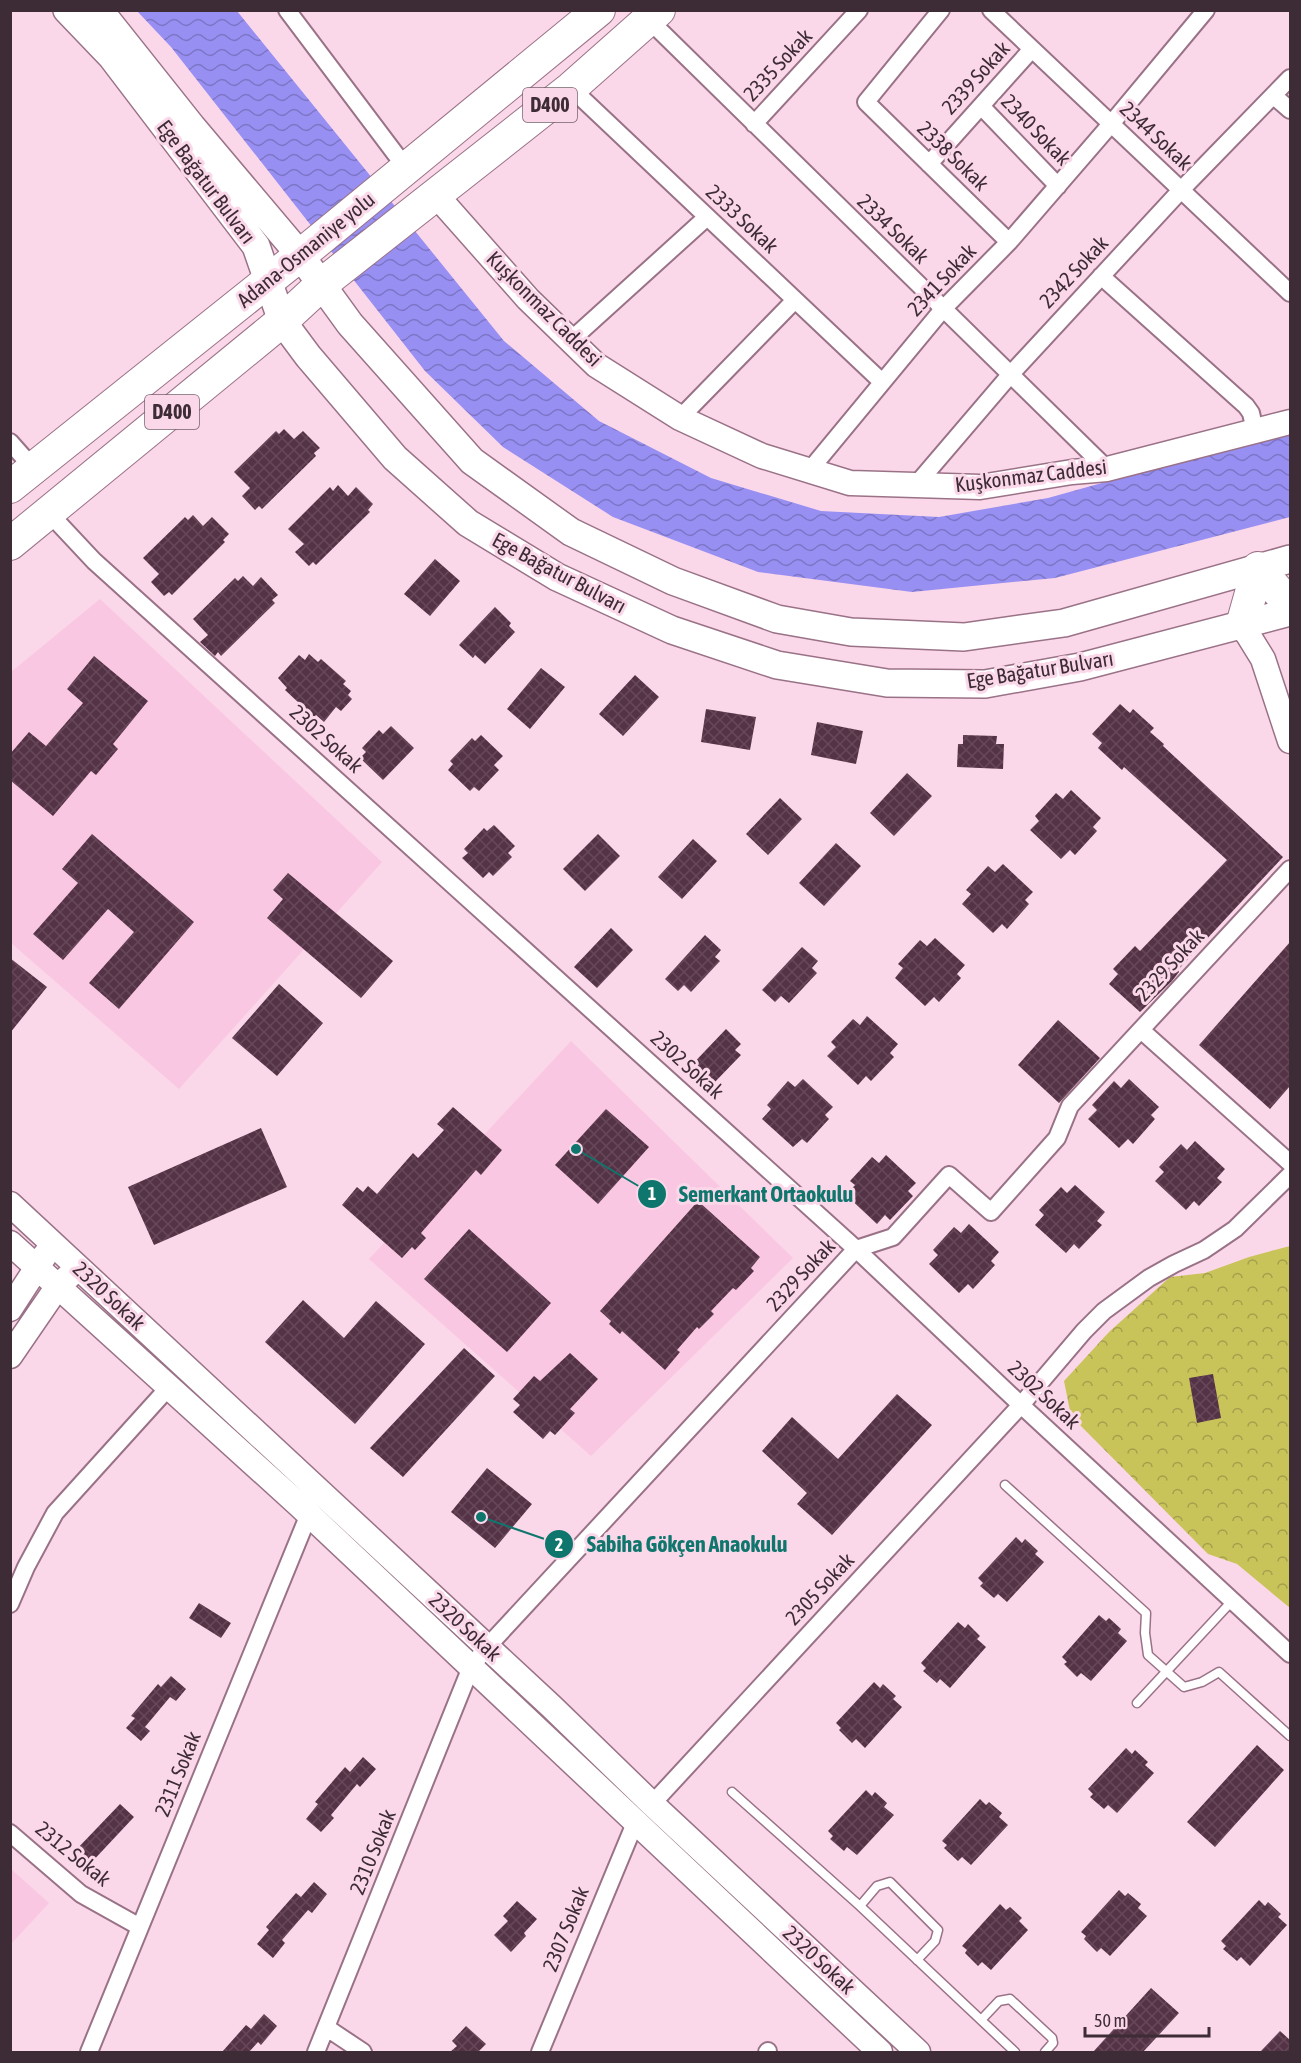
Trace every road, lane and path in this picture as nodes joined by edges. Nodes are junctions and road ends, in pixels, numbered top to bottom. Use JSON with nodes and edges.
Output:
{"nodes":[{"id":1,"x":67,"y":10,"type":"edge"},
{"id":2,"x":99,"y":10,"type":"edge"},
{"id":3,"x":287,"y":10,"type":"edge"},
{"id":4,"x":599,"y":10,"type":"edge"},
{"id":5,"x":859,"y":10,"type":"edge"},
{"id":6,"x":941,"y":10,"type":"edge"},
{"id":7,"x":991,"y":10,"type":"edge"},
{"id":8,"x":1206,"y":10,"type":"edge"},
{"id":9,"x":654,"y":15,"type":"edge"},
{"id":10,"x":1032,"y":49,"type":"junction"},
{"id":11,"x":1290,"y":78,"type":"edge"},
{"id":12,"x":571,"y":88,"type":"junction"},
{"id":13,"x":1274,"y":96,"type":"junction"},
{"id":14,"x":981,"y":106,"type":"junction"},
{"id":15,"x":1290,"y":110,"type":"edge"},
{"id":16,"x":754,"y":124,"type":"junction"},
{"id":17,"x":1111,"y":124,"type":"junction"},
{"id":18,"x":929,"y":164,"type":"junction"},
{"id":19,"x":406,"y":168,"type":"junction"},
{"id":20,"x":1058,"y":186,"type":"junction"},
{"id":21,"x":1180,"y":190,"type":"junction"},
{"id":22,"x":436,"y":195,"type":"junction"},
{"id":23,"x":707,"y":217,"type":"junction"},
{"id":24,"x":1009,"y":242,"type":"junction"},
{"id":25,"x":304,"y":252,"type":"junction"},
{"id":26,"x":1101,"y":276,"type":"junction"},
{"id":27,"x":326,"y":280,"type":"junction"},
{"id":28,"x":267,"y":282,"type":"junction"},
{"id":29,"x":1290,"y":293,"type":"edge"},
{"id":30,"x":795,"y":300,"type":"junction"},
{"id":31,"x":943,"y":309,"type":"junction"},
{"id":32,"x":282,"y":321,"type":"junction"},
{"id":33,"x":570,"y":341,"type":"junction"},
{"id":34,"x":1010,"y":375,"type":"junction"},
{"id":35,"x":882,"y":382,"type":"junction"},
{"id":36,"x":680,"y":418,"type":"junction"},
{"id":37,"x":1290,"y":422,"type":"edge"},
{"id":38,"x":1255,"y":431,"type":"junction"},
{"id":39,"x":10,"y":442,"type":"edge"},
{"id":40,"x":1107,"y":468,"type":"junction"},
{"id":41,"x":809,"y":471,"type":"junction"},
{"id":42,"x":22,"y":477,"type":"edge"},
{"id":43,"x":916,"y":485,"type":"junction"},
{"id":44,"x":49,"y":513,"type":"junction"},
{"id":45,"x":10,"y":544,"type":"edge"},
{"id":46,"x":1290,"y":559,"type":"edge"},
{"id":47,"x":1258,"y":568,"type":"junction"},
{"id":48,"x":1290,"y":605,"type":"edge"},
{"id":49,"x":1290,"y":612,"type":"edge"},
{"id":50,"x":1242,"y":625,"type":"junction"},
{"id":51,"x":1290,"y":741,"type":"edge"},
{"id":52,"x":1290,"y":869,"type":"edge"},
{"id":53,"x":1141,"y":1030,"type":"junction"},
{"id":54,"x":1290,"y":1163,"type":"edge"},
{"id":55,"x":1290,"y":1174,"type":"edge"},
{"id":56,"x":10,"y":1204,"type":"edge"},
{"id":57,"x":10,"y":1243,"type":"edge"},
{"id":58,"x":52,"y":1243,"type":"junction"},
{"id":59,"x":856,"y":1249,"type":"junction"},
{"id":60,"x":78,"y":1267,"type":"junction"},
{"id":61,"x":38,"y":1268,"type":"junction"},
{"id":62,"x":58,"y":1286,"type":"junction"},
{"id":63,"x":10,"y":1309,"type":"edge"},
{"id":64,"x":10,"y":1356,"type":"edge"},
{"id":65,"x":169,"y":1387,"type":"junction"},
{"id":66,"x":1021,"y":1405,"type":"junction"},
{"id":67,"x":1005,"y":1485,"type":"dead end"},
{"id":68,"x":309,"y":1514,"type":"junction"},
{"id":69,"x":1233,"y":1600,"type":"junction"},
{"id":70,"x":10,"y":1604,"type":"edge"},
{"id":71,"x":487,"y":1647,"type":"junction"},
{"id":72,"x":1290,"y":1654,"type":"edge"},
{"id":73,"x":471,"y":1667,"type":"junction"},
{"id":74,"x":1166,"y":1672,"type":"junction"},
{"id":75,"x":1137,"y":1703,"type":"dead end"},
{"id":76,"x":1290,"y":1736,"type":"edge"},
{"id":77,"x":732,"y":1792,"type":"dead end"},
{"id":78,"x":652,"y":1804,"type":"junction"},
{"id":79,"x":635,"y":1822,"type":"junction"},
{"id":80,"x":10,"y":1833,"type":"edge"},
{"id":81,"x":860,"y":1906,"type":"junction"},
{"id":82,"x":140,"y":1927,"type":"junction"},
{"id":83,"x":917,"y":1960,"type":"junction"},
{"id":84,"x":981,"y":2019,"type":"junction"},
{"id":85,"x":327,"y":2028,"type":"junction"},
{"id":86,"x":89,"y":2052,"type":"edge"},
{"id":87,"x":316,"y":2052,"type":"edge"},
{"id":88,"x":363,"y":2052,"type":"edge"},
{"id":89,"x":540,"y":2052,"type":"edge"},
{"id":90,"x":880,"y":2052,"type":"edge"},
{"id":91,"x":918,"y":2052,"type":"edge"},
{"id":92,"x":1016,"y":2052,"type":"edge"},
{"id":93,"x":1045,"y":2052,"type":"edge"}],
"edges":[{"from":1,"to":28,"type":"main road","name":"Ege Bağatur Bulvarı"},
{"from":2,"to":25,"type":"main road","name":"Ege Bağatur Bulvarı"},
{"from":3,"to":19,"type":"street"},
{"from":4,"to":19,"type":"highway","name":"Adana-Osmaniye yolu","number":"D400"},
{"from":5,"to":16,"type":"street","name":"2335 Sokak"},
{"from":6,"to":18,"type":"street","name":"2338 Sokak"},
{"from":7,"to":10,"type":"street","name":"2344 Sokak"},
{"from":8,"to":17,"type":"street","name":"2341 Sokak"},
{"from":9,"to":12,"type":"highway","number":"D400"},
{"from":9,"to":16,"type":"street","name":"2334 Sokak"},
{"from":10,"to":14,"type":"street","name":"2339 Sokak"},
{"from":10,"to":17,"type":"street","name":"2344 Sokak"},
{"from":11,"to":13,"type":"street","name":"2342 Sokak"},
{"from":12,"to":22,"type":"highway","number":"D400"},
{"from":12,"to":23,"type":"street","name":"2333 Sokak"},
{"from":13,"to":15,"type":"street"},
{"from":13,"to":21,"type":"street","name":"2342 Sokak"},
{"from":14,"to":18,"type":"street","name":"2339 Sokak"},
{"from":14,"to":20,"type":"street","name":"2340 Sokak"},
{"from":16,"to":31,"type":"street","name":"2334 Sokak"},
{"from":17,"to":20,"type":"street","name":"2341 Sokak"},
{"from":17,"to":21,"type":"street","name":"2344 Sokak"},
{"from":18,"to":24,"type":"street","name":"2338 Sokak"},
{"from":19,"to":25,"type":"highway","name":"Adana-Osmaniye yolu","number":"D400"},
{"from":20,"to":24,"type":"street","name":"2341 Sokak"},
{"from":21,"to":26,"type":"street","name":"2342 Sokak"},
{"from":21,"to":29,"type":"street","name":"2344 Sokak"},
{"from":22,"to":27,"type":"highway","name":"Adana-Osmaniye yolu","number":"D400"},
{"from":22,"to":33,"type":"street","name":"Kuşkonmaz Caddesi"},
{"from":23,"to":30,"type":"street","name":"2333 Sokak"},
{"from":23,"to":33,"type":"street"},
{"from":24,"to":31,"type":"street","name":"2341 Sokak"},
{"from":25,"to":27,"type":"main road","name":"Ege Bağatur Bulvarı"},
{"from":25,"to":28,"type":"highway","name":"Adana-Osmaniye yolu","number":"D400"},
{"from":26,"to":34,"type":"street","name":"2342 Sokak"},
{"from":26,"to":38,"type":"street"},
{"from":27,"to":32,"type":"highway","name":"Adana-Osmaniye yolu","number":"D400"},
{"from":27,"to":47,"type":"main road","name":"Ege Bağatur Bulvarı"},
{"from":28,"to":32,"type":"main road","name":"Ege Bağatur Bulvarı"},
{"from":28,"to":42,"type":"highway","name":"Adana-Osmaniye yolu","number":"D400"},
{"from":30,"to":35,"type":"street","name":"2333 Sokak"},
{"from":30,"to":36,"type":"street"},
{"from":31,"to":34,"type":"street","name":"2334 Sokak"},
{"from":31,"to":35,"type":"street","name":"2341 Sokak"},
{"from":32,"to":44,"type":"highway","name":"Adana-Osmaniye yolu","number":"D400"},
{"from":32,"to":50,"type":"main road","name":"Ege Bağatur Bulvarı"},
{"from":33,"to":36,"type":"street","name":"Kuşkonmaz Caddesi"},
{"from":34,"to":40,"type":"street","name":"2334 Sokak"},
{"from":34,"to":43,"type":"street","name":"2342 Sokak"},
{"from":35,"to":41,"type":"street","name":"2341 Sokak"},
{"from":36,"to":41,"type":"street","name":"Kuşkonmaz Caddesi"},
{"from":37,"to":38,"type":"street","name":"Kuşkonmaz Caddesi"},
{"from":38,"to":40,"type":"street","name":"Kuşkonmaz Caddesi"},
{"from":39,"to":42,"type":"street"},
{"from":40,"to":43,"type":"street","name":"Kuşkonmaz Caddesi"},
{"from":41,"to":43,"type":"street","name":"Kuşkonmaz Caddesi"},
{"from":44,"to":45,"type":"highway","name":"Adana-Osmaniye yolu","number":"D400"},
{"from":44,"to":59,"type":"street","name":"2302 Sokak"},
{"from":46,"to":47,"type":"main road","name":"Ege Bağatur Bulvarı"},
{"from":47,"to":48,"type":"highway"},
{"from":47,"to":50,"type":"highway"},
{"from":49,"to":50,"type":"main road","name":"Ege Bağatur Bulvarı"},
{"from":50,"to":51,"type":"street"},
{"from":52,"to":53,"type":"street","name":"2329 Sokak"},
{"from":53,"to":54,"type":"street"},
{"from":53,"to":59,"type":"street","name":"2329 Sokak"},
{"from":55,"to":66,"type":"street","name":"2305 Sokak"},
{"from":56,"to":58,"type":"street","name":"2320 Sokak"},
{"from":57,"to":61,"type":"street","name":"2320 Sokak"},
{"from":58,"to":60,"type":"street","name":"2320 Sokak"},
{"from":58,"to":61,"type":"street"},
{"from":59,"to":66,"type":"street","name":"2302 Sokak"},
{"from":59,"to":71,"type":"street","name":"2329 Sokak"},
{"from":60,"to":62,"type":"street"},
{"from":60,"to":71,"type":"street","name":"2320 Sokak"},
{"from":61,"to":62,"type":"street","name":"2320 Sokak"},
{"from":61,"to":63,"type":"street"},
{"from":62,"to":64,"type":"street"},
{"from":62,"to":65,"type":"street","name":"2320 Sokak"},
{"from":65,"to":68,"type":"street","name":"2320 Sokak"},
{"from":65,"to":70,"type":"street"},
{"from":66,"to":69,"type":"street","name":"2302 Sokak"},
{"from":66,"to":78,"type":"street","name":"2305 Sokak"},
{"from":67,"to":74,"type":"lane"},
{"from":68,"to":73,"type":"street","name":"2320 Sokak"},
{"from":68,"to":82,"type":"street","name":"2311 Sokak"},
{"from":69,"to":72,"type":"street","name":"2302 Sokak"},
{"from":69,"to":74,"type":"lane"},
{"from":71,"to":73,"type":"street","name":"2329 Sokak"},
{"from":71,"to":78,"type":"street","name":"2320 Sokak"},
{"from":73,"to":79,"type":"street","name":"2320 Sokak"},
{"from":73,"to":85,"type":"street","name":"2310 Sokak"},
{"from":74,"to":75,"type":"lane"},
{"from":74,"to":76,"type":"lane"},
{"from":77,"to":81,"type":"lane"},
{"from":78,"to":91,"type":"street","name":"2320 Sokak"},
{"from":79,"to":89,"type":"street","name":"2307 Sokak"},
{"from":79,"to":90,"type":"street","name":"2320 Sokak"},
{"from":80,"to":82,"type":"street","name":"2312 Sokak"},
{"from":81,"to":83,"type":"lane"},
{"from":81,"to":83,"type":"lane"},
{"from":82,"to":86,"type":"street","name":"2311 Sokak"},
{"from":83,"to":84,"type":"lane"},
{"from":84,"to":92,"type":"lane"},
{"from":84,"to":93,"type":"lane"},
{"from":85,"to":87,"type":"street","name":"2310 Sokak"},
{"from":85,"to":88,"type":"street"}]}
